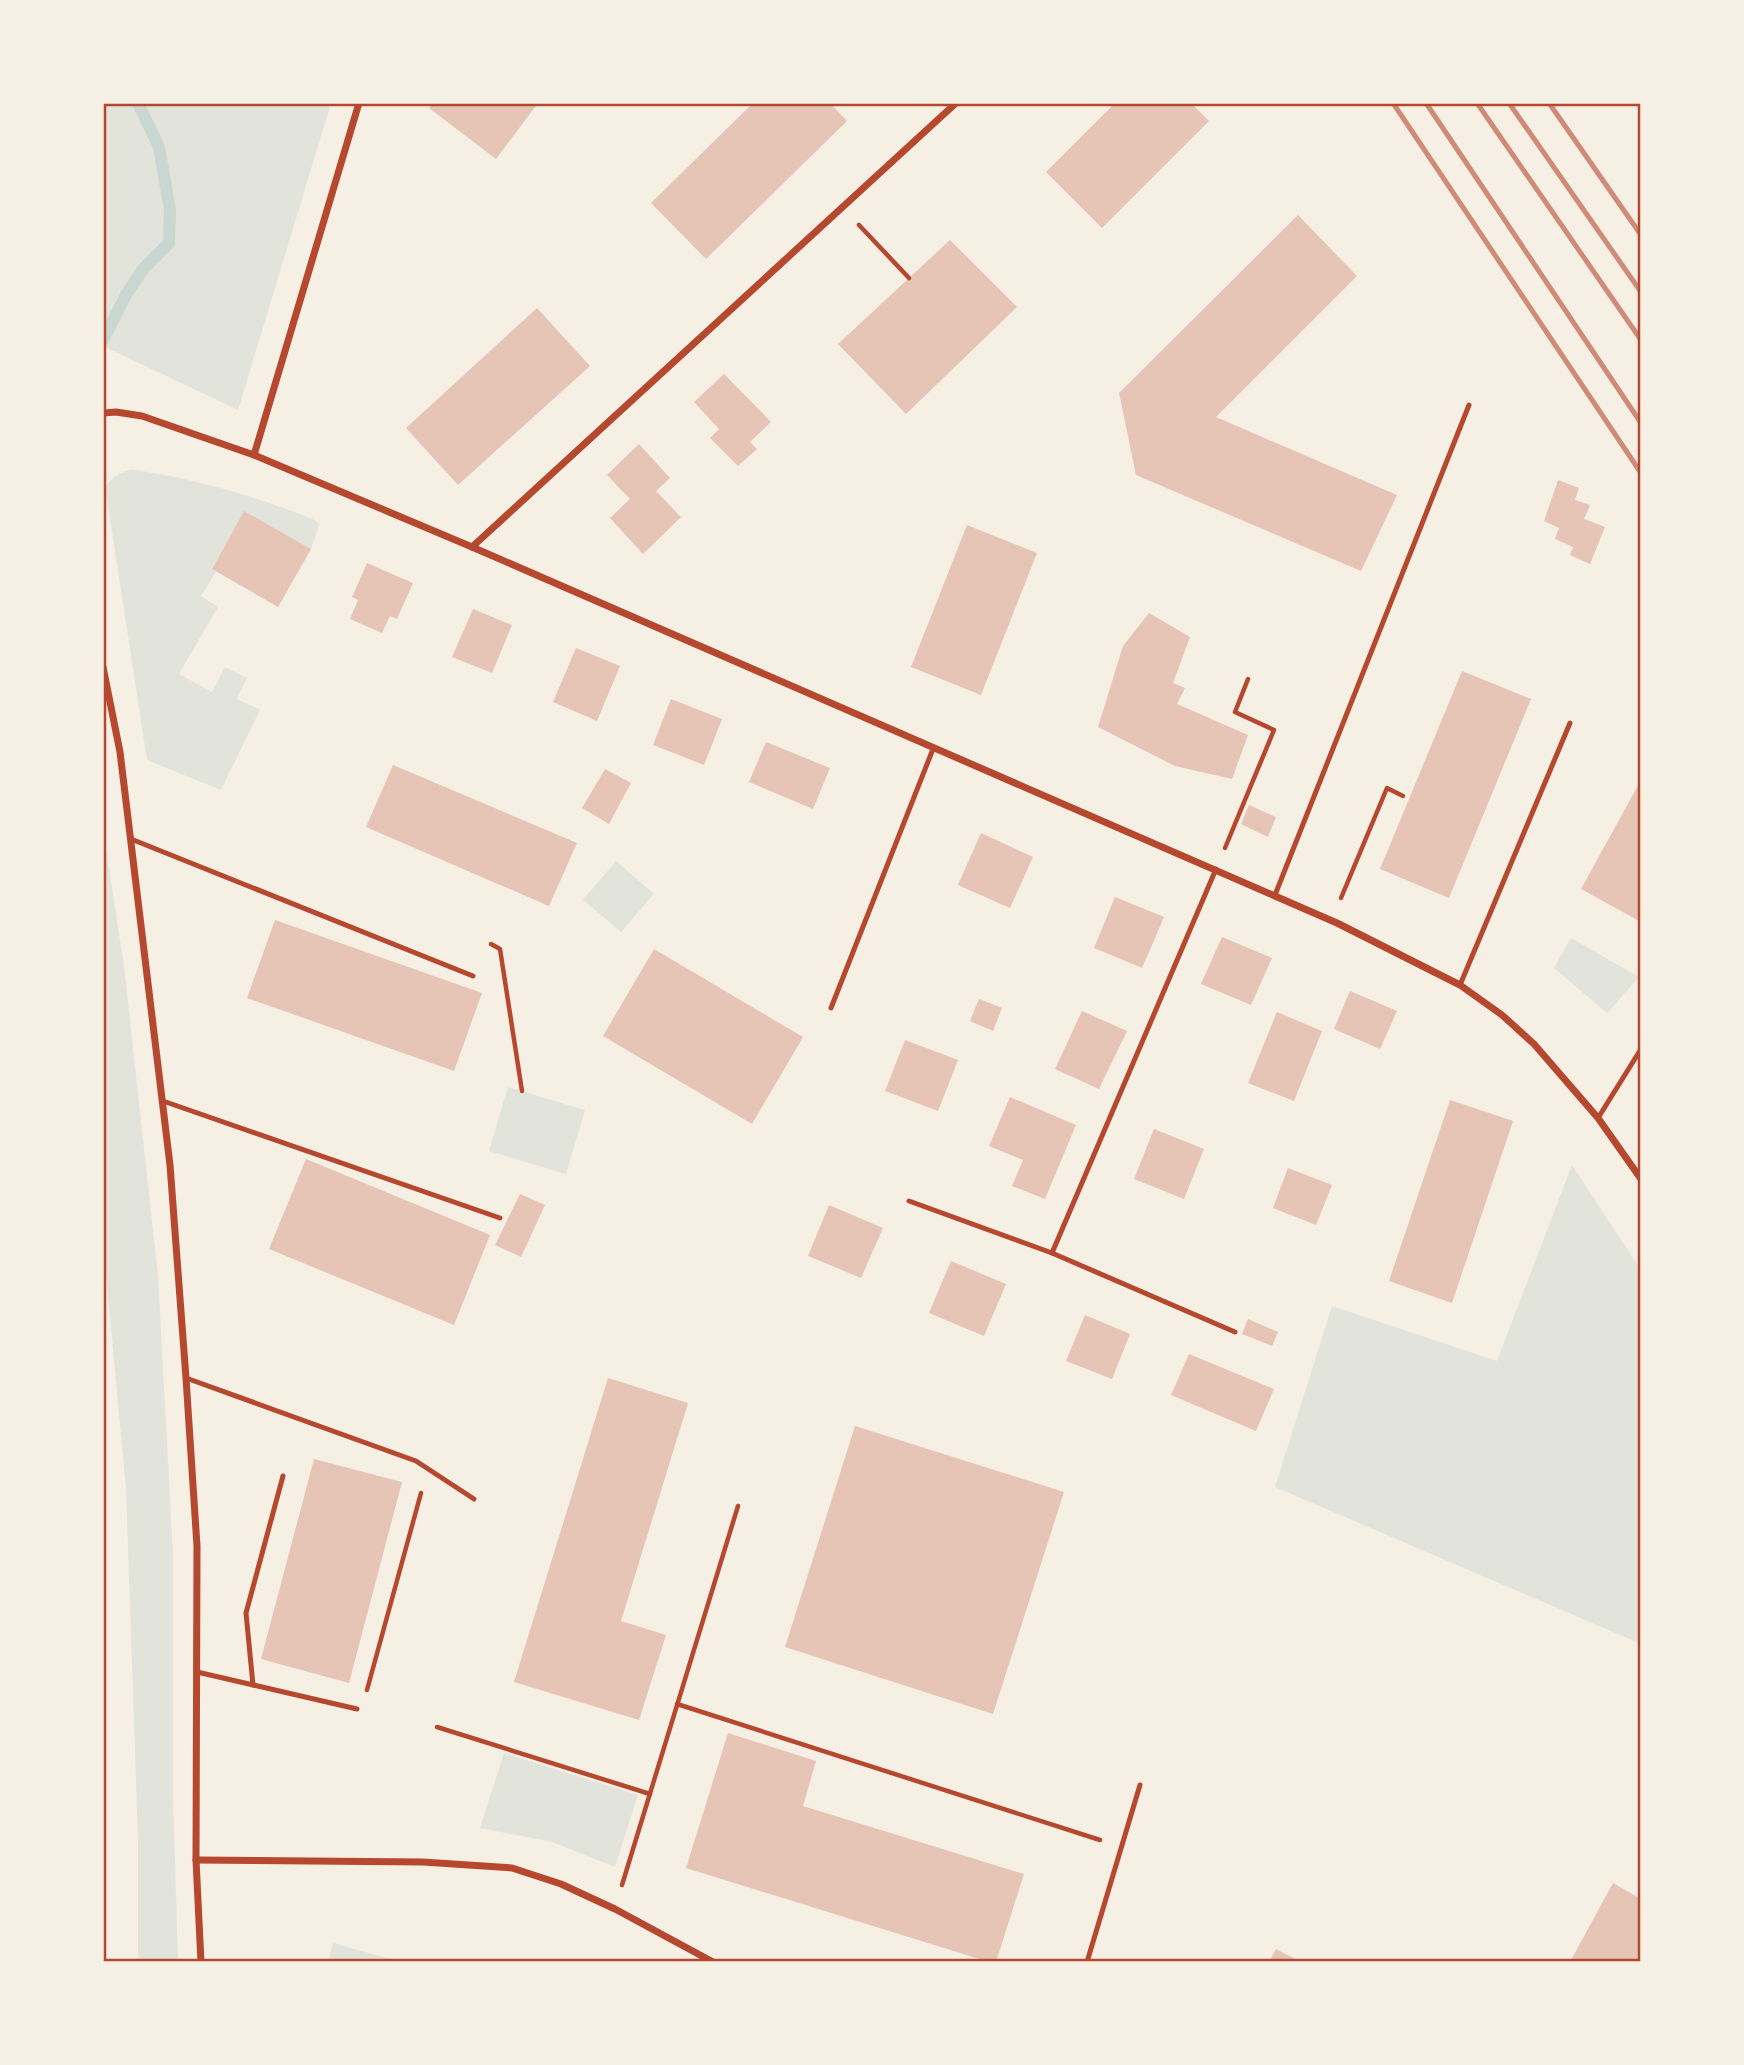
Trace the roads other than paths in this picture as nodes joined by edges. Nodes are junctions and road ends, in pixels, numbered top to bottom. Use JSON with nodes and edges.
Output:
{"nodes":[{"id":1,"x":359,"y":103,"type":"edge"},
{"id":2,"x":956,"y":103,"type":"edge"},
{"id":3,"x":1469,"y":405,"type":"dead end"},
{"id":4,"x":103,"y":413,"type":"edge"},
{"id":5,"x":254,"y":454,"type":"junction"},
{"id":6,"x":472,"y":547,"type":"junction"},
{"id":7,"x":103,"y":667,"type":"edge"},
{"id":8,"x":1570,"y":723,"type":"dead end"},
{"id":9,"x":933,"y":748,"type":"junction"},
{"id":10,"x":131,"y":839,"type":"junction"},
{"id":11,"x":1216,"y":869,"type":"junction"},
{"id":12,"x":1275,"y":895,"type":"junction"},
{"id":13,"x":473,"y":976,"type":"dead end"},
{"id":14,"x":1460,"y":985,"type":"junction"},
{"id":15,"x":831,"y":1008,"type":"dead end"},
{"id":16,"x":1641,"y":1049,"type":"edge"},
{"id":17,"x":163,"y":1101,"type":"junction"},
{"id":18,"x":1598,"y":1118,"type":"junction"},
{"id":19,"x":1641,"y":1179,"type":"edge"},
{"id":20,"x":909,"y":1201,"type":"dead end"},
{"id":21,"x":500,"y":1218,"type":"dead end"},
{"id":22,"x":1052,"y":1253,"type":"junction"},
{"id":23,"x":1236,"y":1332,"type":"dead end"},
{"id":24,"x":186,"y":1378,"type":"junction"},
{"id":25,"x":284,"y":1476,"type":"dead end"},
{"id":26,"x":474,"y":1499,"type":"dead end"},
{"id":27,"x":197,"y":1672,"type":"junction"},
{"id":28,"x":253,"y":1685,"type":"junction"},
{"id":29,"x":357,"y":1709,"type":"road end"},
{"id":30,"x":1140,"y":1785,"type":"dead end"},
{"id":31,"x":196,"y":1860,"type":"junction"},
{"id":32,"x":201,"y":1962,"type":"edge"},
{"id":33,"x":713,"y":1962,"type":"edge"},
{"id":34,"x":1087,"y":1962,"type":"edge"}],
"edges":[{"from":1,"to":5,"type":"street"},
{"from":2,"to":6,"type":"street"},
{"from":3,"to":12,"type":"lane"},
{"from":4,"to":5,"type":"street"},
{"from":5,"to":6,"type":"street"},
{"from":6,"to":9,"type":"street"},
{"from":7,"to":10,"type":"street"},
{"from":8,"to":14,"type":"lane"},
{"from":9,"to":11,"type":"street"},
{"from":9,"to":15,"type":"lane"},
{"from":10,"to":13,"type":"lane"},
{"from":10,"to":17,"type":"street"},
{"from":11,"to":12,"type":"street"},
{"from":11,"to":22,"type":"lane"},
{"from":12,"to":14,"type":"street"},
{"from":14,"to":18,"type":"street"},
{"from":16,"to":18,"type":"lane"},
{"from":17,"to":21,"type":"lane"},
{"from":17,"to":24,"type":"street"},
{"from":18,"to":19,"type":"street"},
{"from":20,"to":22,"type":"lane"},
{"from":22,"to":23,"type":"lane"},
{"from":24,"to":26,"type":"lane"},
{"from":24,"to":27,"type":"street"},
{"from":25,"to":28,"type":"lane"},
{"from":27,"to":28,"type":"lane"},
{"from":27,"to":31,"type":"street"},
{"from":28,"to":29,"type":"lane"},
{"from":30,"to":34,"type":"lane"},
{"from":31,"to":32,"type":"street"},
{"from":31,"to":33,"type":"street"}]}
